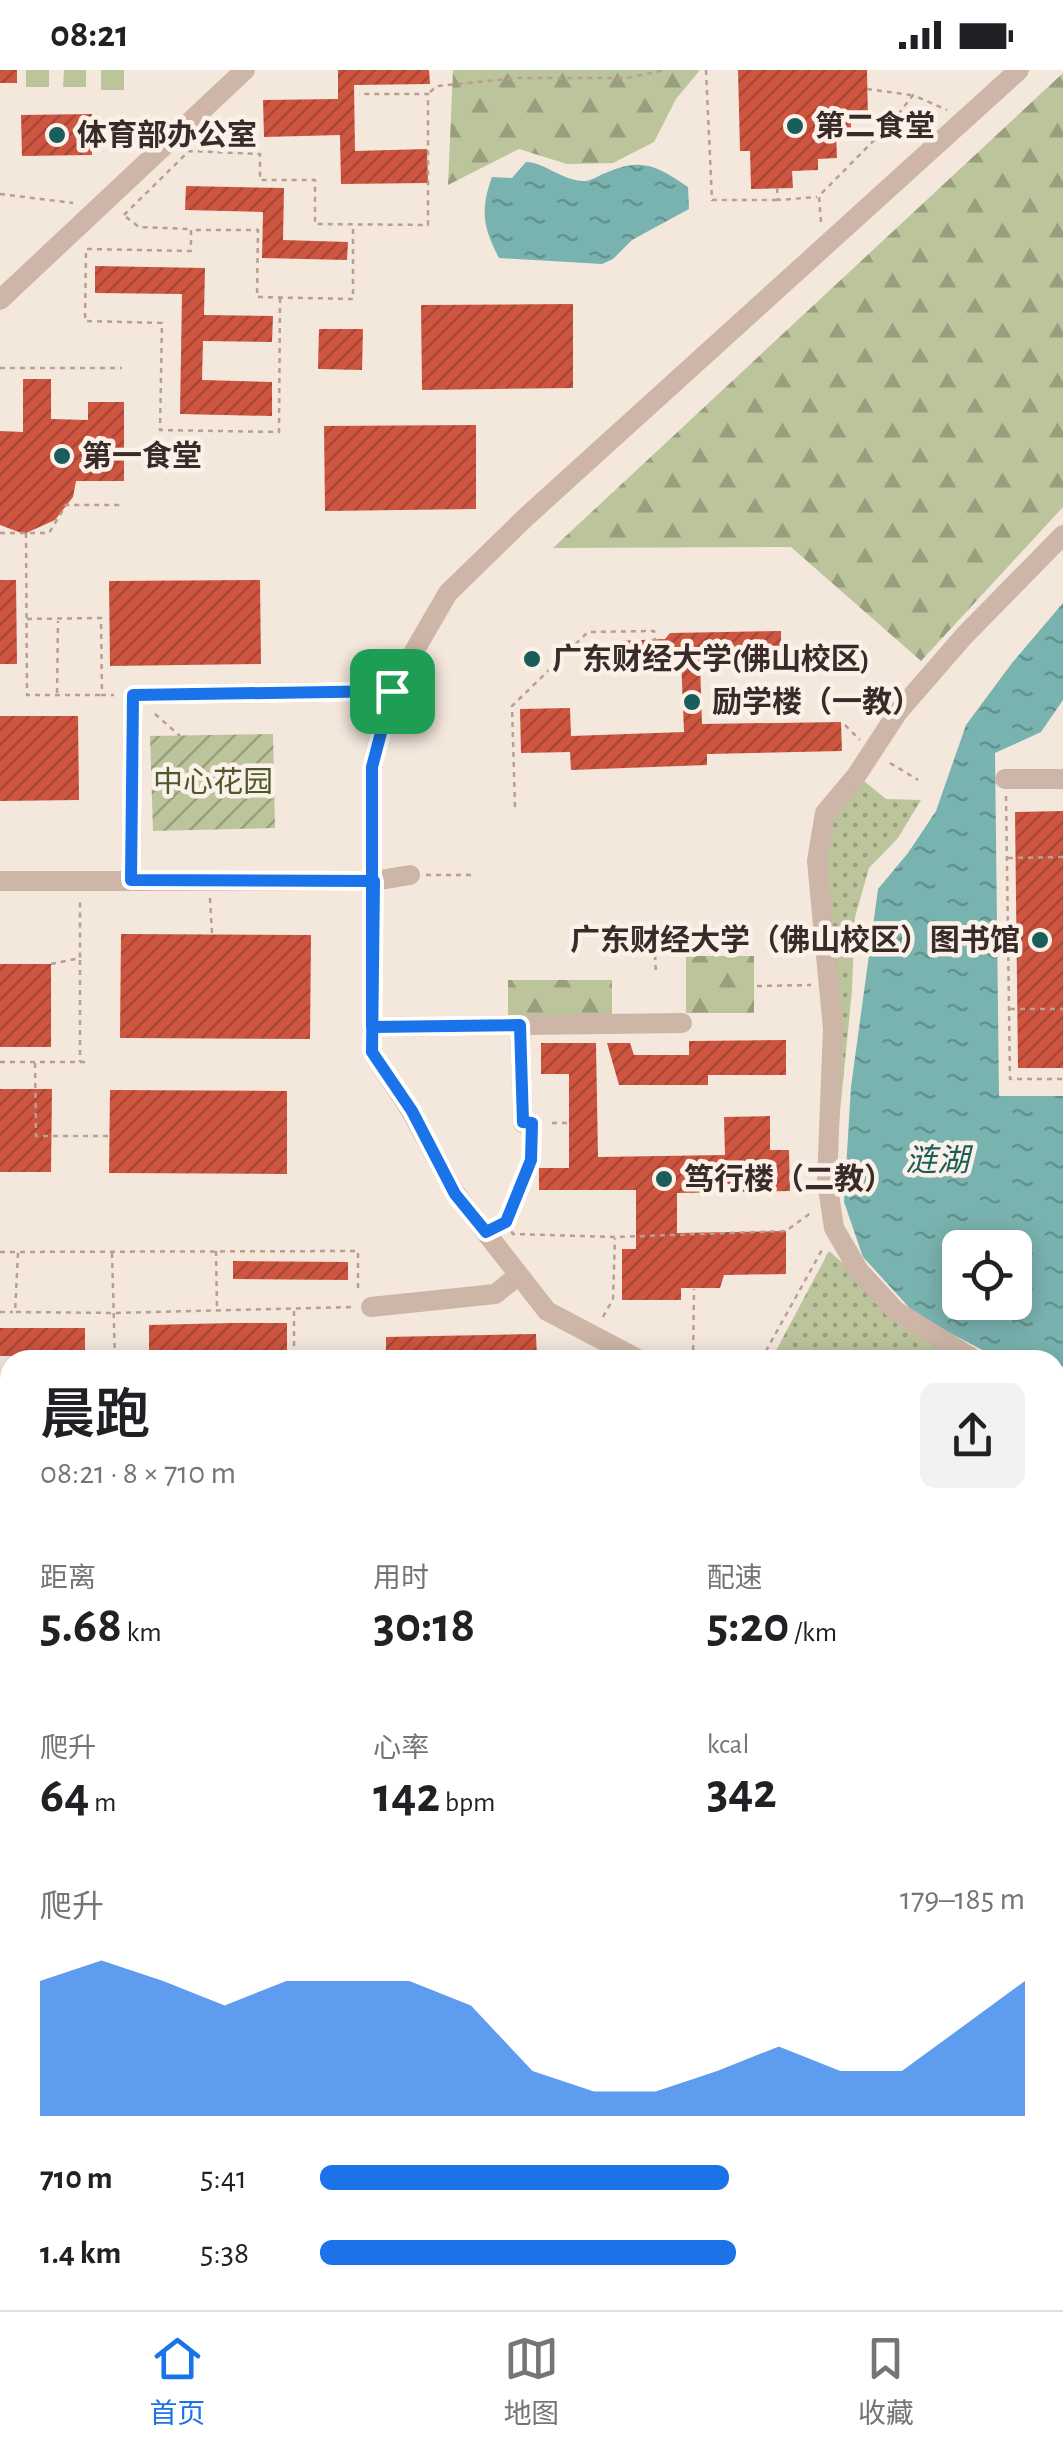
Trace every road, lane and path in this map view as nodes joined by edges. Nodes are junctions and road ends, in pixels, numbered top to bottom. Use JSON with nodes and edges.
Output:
{"nodes":[{"id":1,"x":245,"y":70,"type":"edge"},
{"id":2,"x":665,"y":70,"type":"edge"},
{"id":3,"x":706,"y":70,"type":"edge"},
{"id":4,"x":1019,"y":70,"type":"edge"},
{"id":5,"x":868,"y":90,"type":"dead end"},
{"id":6,"x":359,"y":94,"type":"dead end"},
{"id":7,"x":428,"y":94,"type":"junction"},
{"id":8,"x":913,"y":95,"type":"junction"},
{"id":9,"x":966,"y":118,"type":"junction"},
{"id":10,"x":776,"y":188,"type":"dead end"},
{"id":11,"x":0,"y":194,"type":"edge"},
{"id":12,"x":818,"y":196,"type":"junction"},
{"id":13,"x":778,"y":200,"type":"junction"},
{"id":14,"x":103,"y":203,"type":"junction"},
{"id":15,"x":124,"y":215,"type":"junction"},
{"id":16,"x":353,"y":224,"type":"junction"},
{"id":17,"x":191,"y":230,"type":"junction"},
{"id":18,"x":823,"y":248,"type":"junction"},
{"id":19,"x":280,"y":298,"type":"junction"},
{"id":20,"x":0,"y":300,"type":"edge"},
{"id":21,"x":0,"y":368,"type":"edge"},
{"id":22,"x":122,"y":368,"type":"dead end"},
{"id":23,"x":124,"y":505,"type":"dead end"},
{"id":24,"x":26,"y":533,"type":"junction"},
{"id":25,"x":0,"y":534,"type":"edge"},
{"id":26,"x":1063,"y":534,"type":"edge"},
{"id":27,"x":58,"y":618,"type":"junction"},
{"id":28,"x":27,"y":619,"type":"junction"},
{"id":29,"x":655,"y":640,"type":"dead end"},
{"id":30,"x":392,"y":691,"type":"junction"},
{"id":31,"x":56,"y":695,"type":"junction"},
{"id":32,"x":102,"y":695,"type":"junction"},
{"id":33,"x":133,"y":695,"type":"junction"},
{"id":34,"x":180,"y":736,"type":"dead end"},
{"id":35,"x":872,"y":752,"type":"junction"},
{"id":36,"x":1005,"y":779,"type":"joint"},
{"id":37,"x":1063,"y":779,"type":"edge"},
{"id":38,"x":918,"y":780,"type":"dead end"},
{"id":39,"x":515,"y":807,"type":"dead end"},
{"id":40,"x":1063,"y":857,"type":"edge"},
{"id":41,"x":1006,"y":858,"type":"junction"},
{"id":42,"x":472,"y":874,"type":"dead end"},
{"id":43,"x":410,"y":876,"type":"joint"},
{"id":44,"x":131,"y":880,"type":"junction"},
{"id":45,"x":80,"y":881,"type":"junction"},
{"id":46,"x":374,"y":881,"type":"junction"},
{"id":47,"x":0,"y":882,"type":"edge"},
{"id":48,"x":209,"y":882,"type":"junction"},
{"id":49,"x":822,"y":928,"type":"junction"},
{"id":50,"x":782,"y":933,"type":"dead end"},
{"id":51,"x":212,"y":934,"type":"dead end"},
{"id":52,"x":654,"y":935,"type":"dead end"},
{"id":53,"x":80,"y":958,"type":"junction"},
{"id":54,"x":52,"y":964,"type":"dead end"},
{"id":55,"x":656,"y":974,"type":"dead end"},
{"id":56,"x":828,"y":985,"type":"junction"},
{"id":57,"x":757,"y":986,"type":"dead end"},
{"id":58,"x":1009,"y":1009,"type":"junction"},
{"id":59,"x":1063,"y":1010,"type":"edge"},
{"id":60,"x":682,"y":1023,"type":"dead end"},
{"id":61,"x":520,"y":1025,"type":"junction"},
{"id":62,"x":372,"y":1027,"type":"junction"},
{"id":63,"x":0,"y":1062,"type":"edge"},
{"id":64,"x":36,"y":1062,"type":"junction"},
{"id":65,"x":1063,"y":1079,"type":"edge"},
{"id":66,"x":532,"y":1123,"type":"joint"},
{"id":67,"x":110,"y":1136,"type":"dead end"},
{"id":68,"x":829,"y":1199,"type":"junction"},
{"id":69,"x":506,"y":1222,"type":"junction"},
{"id":70,"x":834,"y":1228,"type":"junction"},
{"id":71,"x":486,"y":1232,"type":"junction"},
{"id":72,"x":615,"y":1236,"type":"junction"},
{"id":73,"x":216,"y":1250,"type":"junction"},
{"id":74,"x":0,"y":1252,"type":"edge"},
{"id":75,"x":18,"y":1252,"type":"junction"},
{"id":76,"x":112,"y":1252,"type":"junction"},
{"id":77,"x":518,"y":1276,"type":"junction"},
{"id":78,"x":694,"y":1289,"type":"dead end"},
{"id":79,"x":370,"y":1306,"type":"dead end"},
{"id":80,"x":294,"y":1310,"type":"junction"},
{"id":81,"x":217,"y":1311,"type":"junction"},
{"id":82,"x":0,"y":1312,"type":"edge"},
{"id":83,"x":15,"y":1312,"type":"junction"},
{"id":84,"x":114,"y":1313,"type":"junction"},
{"id":85,"x":592,"y":1336,"type":"junction"},
{"id":86,"x":116,"y":1350,"type":"edge"},
{"id":87,"x":294,"y":1350,"type":"edge"},
{"id":88,"x":620,"y":1350,"type":"edge"},
{"id":89,"x":693,"y":1350,"type":"edge"},
{"id":90,"x":766,"y":1350,"type":"edge"},
{"id":91,"x":960,"y":1350,"type":"edge"}],
"edges":[{"from":1,"to":14,"type":"street"},
{"from":2,"to":7,"type":"path"},
{"from":3,"to":13,"type":"path"},
{"from":4,"to":9,"type":"street"},
{"from":5,"to":8,"type":"path"},
{"from":6,"to":7,"type":"path"},
{"from":7,"to":16,"type":"path"},
{"from":8,"to":9,"type":"path"},
{"from":8,"to":12,"type":"path"},
{"from":9,"to":18,"type":"street"},
{"from":10,"to":13,"type":"path"},
{"from":11,"to":14,"type":"path"},
{"from":12,"to":13,"type":"path"},
{"from":12,"to":18,"type":"path"},
{"from":14,"to":15,"type":"path"},
{"from":14,"to":20,"type":"street"},
{"from":15,"to":16,"type":"path"},
{"from":15,"to":17,"type":"path"},
{"from":16,"to":19,"type":"path"},
{"from":17,"to":19,"type":"path"},
{"from":17,"to":19,"type":"path"},
{"from":18,"to":30,"type":"street"},
{"from":21,"to":22,"type":"path"},
{"from":23,"to":24,"type":"path"},
{"from":24,"to":25,"type":"path"},
{"from":24,"to":28,"type":"path"},
{"from":26,"to":35,"type":"street"},
{"from":27,"to":28,"type":"path"},
{"from":27,"to":31,"type":"path"},
{"from":27,"to":32,"type":"path"},
{"from":28,"to":31,"type":"path"},
{"from":29,"to":39,"type":"path"},
{"from":30,"to":33,"type":"street"},
{"from":30,"to":46,"type":"street"},
{"from":31,"to":32,"type":"path"},
{"from":32,"to":33,"type":"path"},
{"from":33,"to":34,"type":"path"},
{"from":33,"to":44,"type":"street"},
{"from":35,"to":38,"type":"path"},
{"from":35,"to":49,"type":"street"},
{"from":36,"to":37,"type":"street"},
{"from":36,"to":41,"type":"path"},
{"from":40,"to":41,"type":"path"},
{"from":41,"to":58,"type":"path"},
{"from":42,"to":43,"type":"path"},
{"from":43,"to":46,"type":"street"},
{"from":44,"to":45,"type":"street"},
{"from":44,"to":48,"type":"street"},
{"from":45,"to":47,"type":"street"},
{"from":45,"to":53,"type":"path"},
{"from":46,"to":48,"type":"street"},
{"from":46,"to":62,"type":"street"},
{"from":48,"to":51,"type":"path"},
{"from":49,"to":50,"type":"path"},
{"from":49,"to":56,"type":"street"},
{"from":52,"to":55,"type":"path"},
{"from":53,"to":54,"type":"path"},
{"from":53,"to":64,"type":"path"},
{"from":56,"to":57,"type":"path"},
{"from":56,"to":68,"type":"street"},
{"from":58,"to":59,"type":"path"},
{"from":58,"to":65,"type":"path"},
{"from":60,"to":61,"type":"street"},
{"from":61,"to":62,"type":"street"},
{"from":61,"to":66,"type":"street"},
{"from":62,"to":71,"type":"street"},
{"from":63,"to":64,"type":"path"},
{"from":64,"to":67,"type":"path"},
{"from":66,"to":69,"type":"path"},
{"from":68,"to":70,"type":"street"},
{"from":68,"to":72,"type":"path"},
{"from":69,"to":71,"type":"path"},
{"from":69,"to":72,"type":"path"},
{"from":70,"to":90,"type":"path"},
{"from":70,"to":91,"type":"street"},
{"from":71,"to":77,"type":"street"},
{"from":72,"to":85,"type":"path"},
{"from":73,"to":76,"type":"path"},
{"from":73,"to":80,"type":"path"},
{"from":73,"to":81,"type":"path"},
{"from":74,"to":75,"type":"path"},
{"from":75,"to":76,"type":"path"},
{"from":75,"to":83,"type":"path"},
{"from":76,"to":84,"type":"path"},
{"from":77,"to":79,"type":"street"},
{"from":77,"to":85,"type":"street"},
{"from":78,"to":89,"type":"path"},
{"from":80,"to":81,"type":"path"},
{"from":80,"to":87,"type":"path"},
{"from":81,"to":84,"type":"path"},
{"from":82,"to":83,"type":"path"},
{"from":83,"to":84,"type":"path"},
{"from":84,"to":86,"type":"path"},
{"from":85,"to":88,"type":"street"}]}
